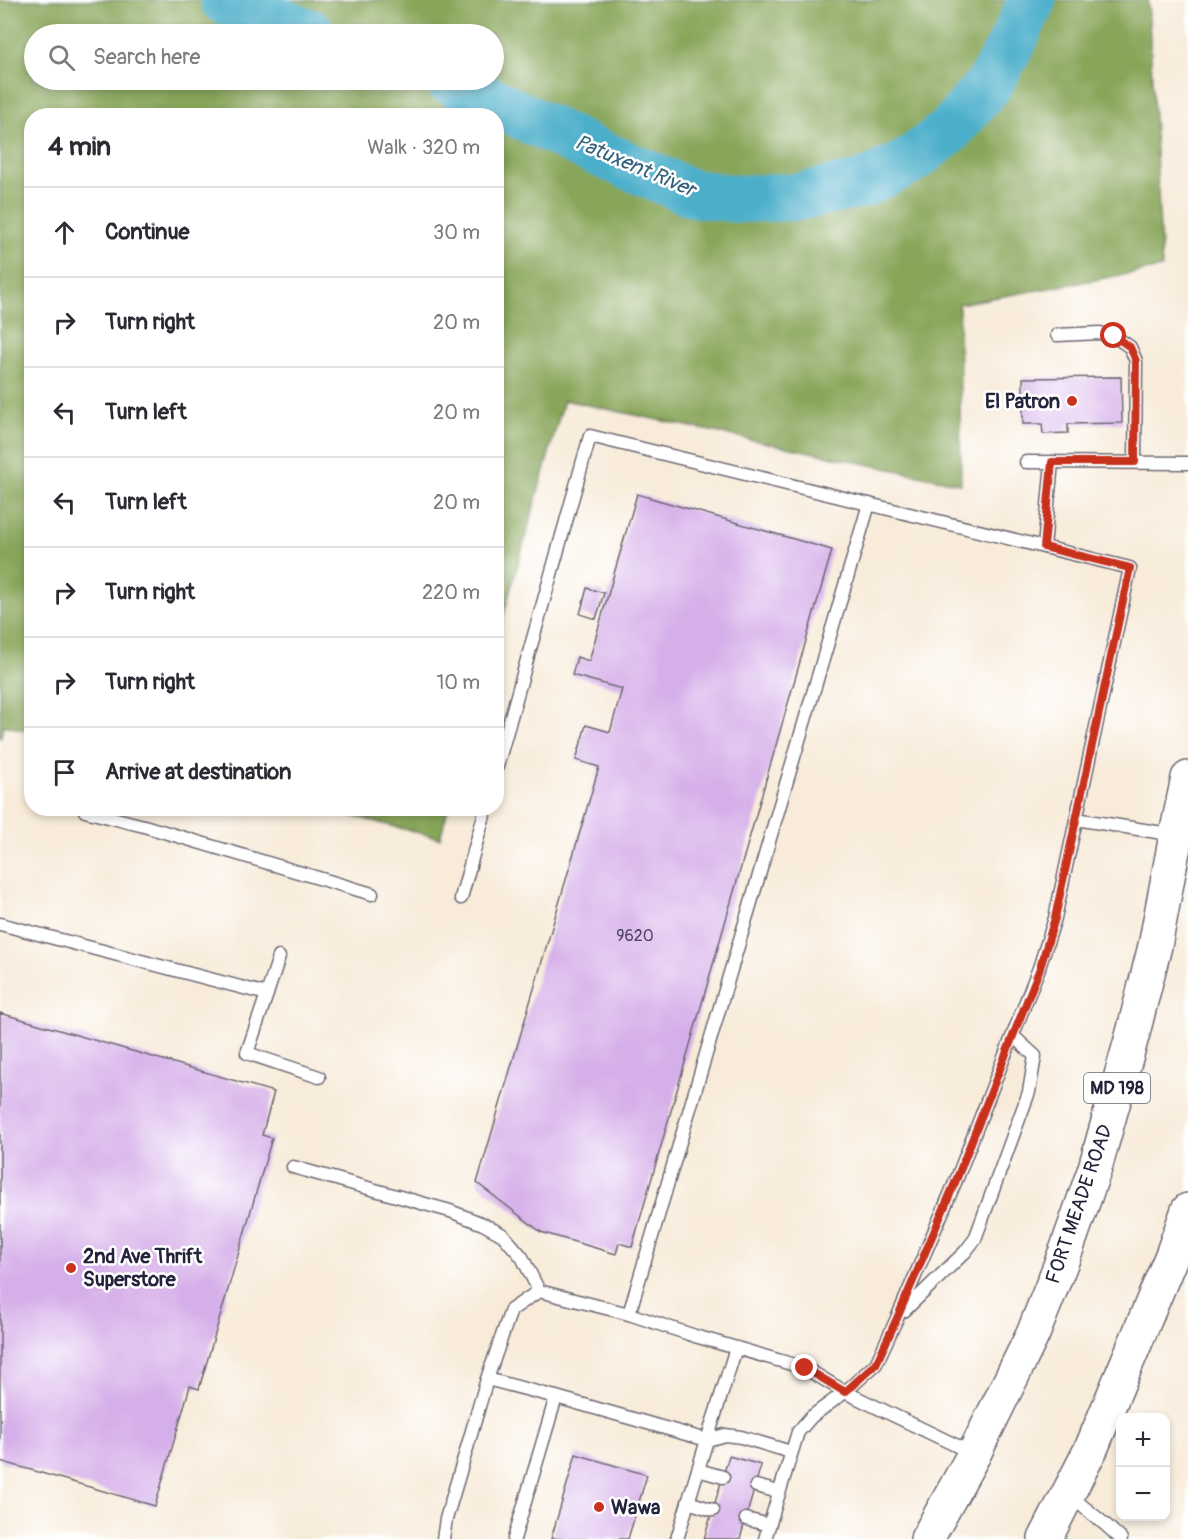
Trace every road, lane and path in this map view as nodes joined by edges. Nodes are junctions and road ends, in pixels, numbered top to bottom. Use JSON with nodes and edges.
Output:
{"nodes":[{"id":1,"x":1057,"y":335,"type":"dead end"},
{"id":2,"x":1026,"y":462,"type":"dead end"},
{"id":3,"x":1052,"y":462,"type":"junction"},
{"id":4,"x":1135,"y":462,"type":"junction"},
{"id":5,"x":1188,"y":463,"type":"edge"},
{"id":6,"x":869,"y":504,"type":"junction"},
{"id":7,"x":1044,"y":547,"type":"junction"},
{"id":8,"x":504,"y":742,"type":"edge"},
{"id":9,"x":1188,"y":778,"type":"edge"},
{"id":10,"x":106,"y":816,"type":"edge"},
{"id":11,"x":484,"y":816,"type":"edge"},
{"id":12,"x":1076,"y":819,"type":"junction"},
{"id":13,"x":1182,"y":836,"type":"edge"},
{"id":14,"x":372,"y":894,"type":"dead end"},
{"id":15,"x":461,"y":898,"type":"dead end"},
{"id":16,"x":0,"y":924,"type":"edge"},
{"id":17,"x":279,"y":957,"type":"dead end"},
{"id":18,"x":267,"y":994,"type":"junction"},
{"id":19,"x":1013,"y":1036,"type":"junction"},
{"id":20,"x":319,"y":1077,"type":"dead end"},
{"id":21,"x":293,"y":1167,"type":"dead end"},
{"id":22,"x":1188,"y":1210,"type":"edge"},
{"id":23,"x":539,"y":1291,"type":"junction"},
{"id":24,"x":629,"y":1314,"type":"junction"},
{"id":25,"x":898,"y":1316,"type":"junction"},
{"id":26,"x":736,"y":1348,"type":"junction"},
{"id":27,"x":487,"y":1379,"type":"junction"},
{"id":28,"x":845,"y":1392,"type":"junction"},
{"id":29,"x":556,"y":1396,"type":"junction"},
{"id":30,"x":707,"y":1440,"type":"junction"},
{"id":31,"x":791,"y":1452,"type":"junction"},
{"id":32,"x":974,"y":1454,"type":"junction"},
{"id":33,"x":698,"y":1470,"type":"junction"},
{"id":34,"x":723,"y":1477,"type":"dead end"},
{"id":35,"x":756,"y":1486,"type":"dead end"},
{"id":36,"x":779,"y":1492,"type":"junction"},
{"id":37,"x":1068,"y":1495,"type":"junction"},
{"id":38,"x":688,"y":1502,"type":"junction"},
{"id":39,"x":713,"y":1510,"type":"dead end"},
{"id":40,"x":746,"y":1519,"type":"dead end"},
{"id":41,"x":769,"y":1525,"type":"junction"},
{"id":42,"x":443,"y":1539,"type":"edge"},
{"id":43,"x":514,"y":1539,"type":"edge"},
{"id":44,"x":676,"y":1539,"type":"edge"},
{"id":45,"x":765,"y":1539,"type":"edge"},
{"id":46,"x":927,"y":1539,"type":"edge"},
{"id":47,"x":1045,"y":1539,"type":"edge"},
{"id":48,"x":1121,"y":1539,"type":"edge"}],
"edges":[{"from":1,"to":4,"type":"lane"},
{"from":2,"to":3,"type":"lane"},
{"from":3,"to":4,"type":"lane"},
{"from":3,"to":7,"type":"lane"},
{"from":4,"to":5,"type":"lane"},
{"from":6,"to":7,"type":"lane"},
{"from":6,"to":8,"type":"lane"},
{"from":6,"to":24,"type":"lane"},
{"from":7,"to":12,"type":"lane"},
{"from":9,"to":13,"type":"main road","name":"FORT MEADE ROAD","number":"MD 198"},
{"from":10,"to":14,"type":"lane"},
{"from":11,"to":15,"type":"lane"},
{"from":12,"to":13,"type":"lane"},
{"from":12,"to":19,"type":"lane"},
{"from":13,"to":32,"type":"main road","name":"FORT MEADE ROAD","number":"MD 198"},
{"from":16,"to":18,"type":"lane"},
{"from":17,"to":18,"type":"lane"},
{"from":18,"to":20,"type":"lane"},
{"from":19,"to":25,"type":"lane"},
{"from":19,"to":25,"type":"lane"},
{"from":21,"to":23,"type":"lane"},
{"from":22,"to":37,"type":"main road"},
{"from":23,"to":24,"type":"lane"},
{"from":23,"to":27,"type":"lane"},
{"from":24,"to":26,"type":"lane"},
{"from":25,"to":28,"type":"lane"},
{"from":26,"to":28,"type":"lane"},
{"from":26,"to":30,"type":"lane"},
{"from":27,"to":29,"type":"lane"},
{"from":27,"to":42,"type":"lane"},
{"from":28,"to":31,"type":"lane"},
{"from":28,"to":32,"type":"lane"},
{"from":29,"to":30,"type":"lane"},
{"from":29,"to":43,"type":"lane"},
{"from":30,"to":31,"type":"lane"},
{"from":30,"to":33,"type":"lane"},
{"from":31,"to":36,"type":"lane"},
{"from":32,"to":46,"type":"main road","name":"FORT MEADE ROAD","number":"MD 198"},
{"from":33,"to":34,"type":"lane"},
{"from":33,"to":38,"type":"lane"},
{"from":35,"to":36,"type":"lane"},
{"from":36,"to":41,"type":"lane"},
{"from":37,"to":47,"type":"main road"},
{"from":37,"to":48,"type":"lane"},
{"from":38,"to":39,"type":"lane"},
{"from":38,"to":44,"type":"lane"},
{"from":40,"to":41,"type":"lane"},
{"from":41,"to":45,"type":"lane"}]}
